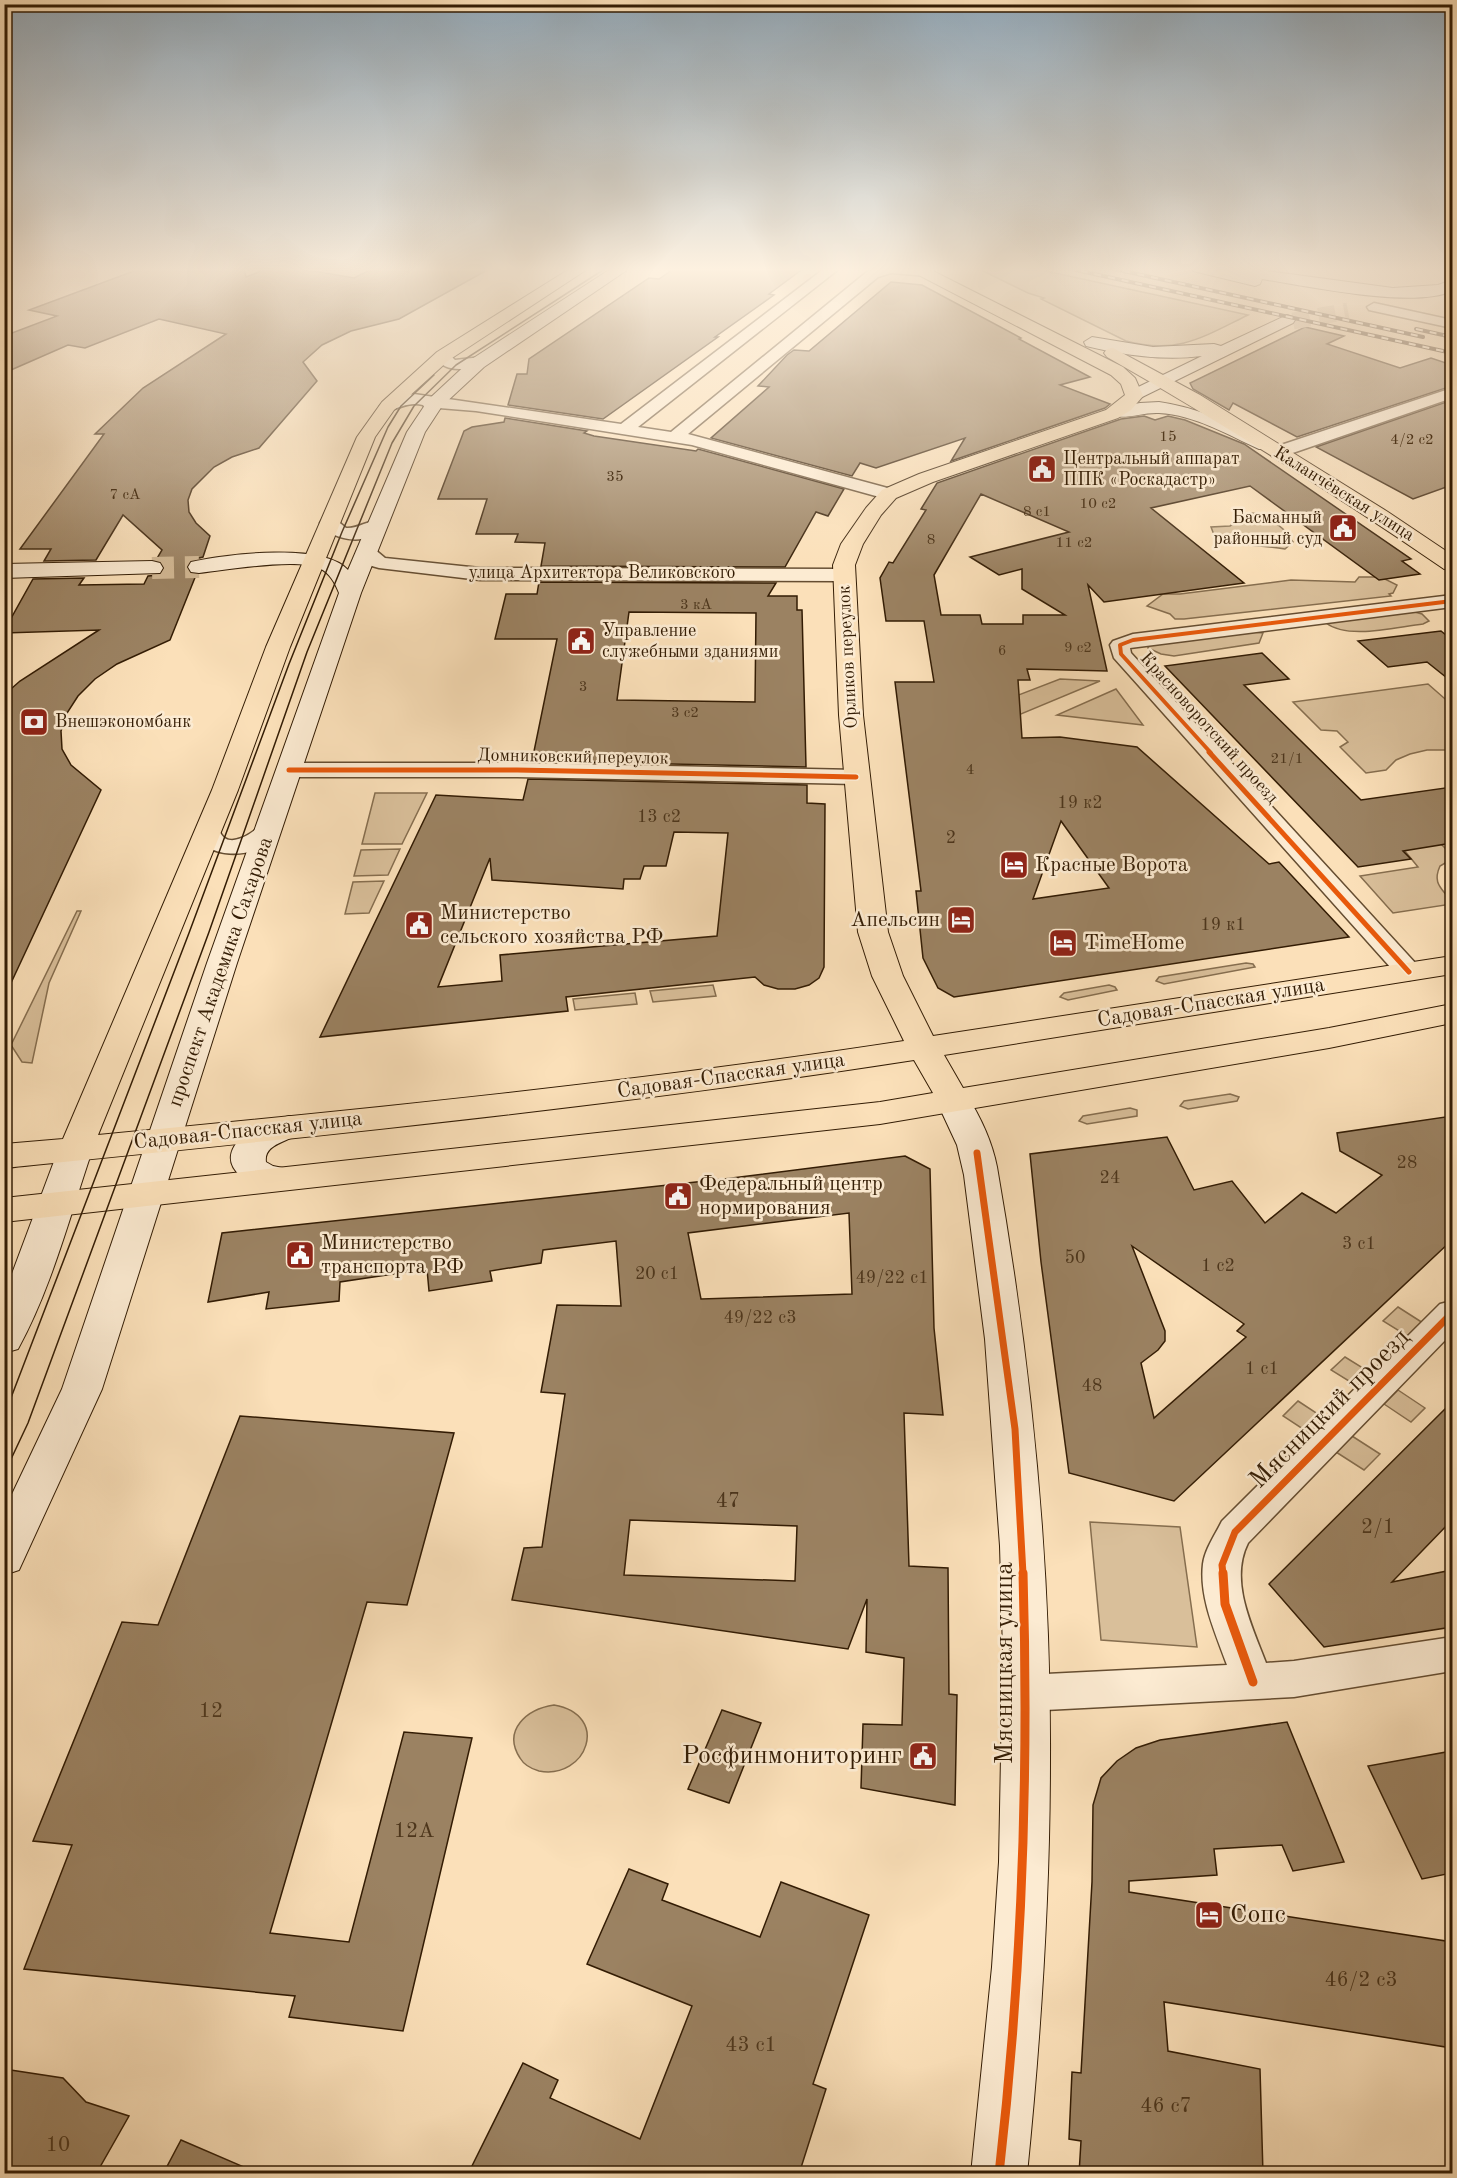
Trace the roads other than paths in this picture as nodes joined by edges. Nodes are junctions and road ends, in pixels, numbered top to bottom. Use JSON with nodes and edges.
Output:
{"nodes":[{"id":1,"x":428,"y":370,"type":"edge"},
{"id":2,"x":470,"y":370,"type":"edge"},
{"id":3,"x":702,"y":370,"type":"edge"},
{"id":4,"x":758,"y":370,"type":"edge"},
{"id":5,"x":1114,"y":370,"type":"edge"},
{"id":6,"x":1143,"y":370,"type":"edge"},
{"id":7,"x":1187,"y":370,"type":"edge"},
{"id":8,"x":1164,"y":381,"type":"junction"},
{"id":9,"x":1452,"y":393,"type":"edge"},
{"id":10,"x":1134,"y":396,"type":"junction"},
{"id":11,"x":433,"y":405,"type":"junction"},
{"id":12,"x":388,"y":406,"type":"junction"},
{"id":13,"x":1113,"y":414,"type":"junction"},
{"id":14,"x":625,"y":429,"type":"junction"},
{"id":15,"x":675,"y":437,"type":"junction"},
{"id":16,"x":1272,"y":449,"type":"junction"},
{"id":17,"x":890,"y":494,"type":"junction"},
{"id":18,"x":329,"y":523,"type":"junction"},
{"id":19,"x":377,"y":525,"type":"junction"},
{"id":20,"x":366,"y":552,"type":"junction"},
{"id":21,"x":314,"y":560,"type":"junction"},
{"id":22,"x":1452,"y":564,"type":"edge"},
{"id":23,"x":199,"y":567,"type":"tunnel mouth"},
{"id":24,"x":152,"y":568,"type":"tunnel mouth"},
{"id":25,"x":4,"y":571,"type":"edge"},
{"id":26,"x":843,"y":575,"type":"junction"},
{"id":27,"x":350,"y":593,"type":"junction"},
{"id":28,"x":1452,"y":601,"type":"edge"},
{"id":29,"x":289,"y":770,"type":"junction"},
{"id":30,"x":856,"y":777,"type":"junction"},
{"id":31,"x":269,"y":829,"type":"junction"},
{"id":32,"x":208,"y":831,"type":"junction"},
{"id":33,"x":1452,"y":965,"type":"edge"},
{"id":34,"x":1409,"y":972,"type":"junction"},
{"id":35,"x":1452,"y":1014,"type":"edge"},
{"id":36,"x":1452,"y":1027,"type":"edge"},
{"id":37,"x":1391,"y":1028,"type":"junction"},
{"id":38,"x":926,"y":1048,"type":"junction"},
{"id":39,"x":954,"y":1102,"type":"junction"},
{"id":40,"x":289,"y":1127,"type":"junction"},
{"id":41,"x":165,"y":1140,"type":"junction"},
{"id":42,"x":76,"y":1148,"type":"junction"},
{"id":43,"x":4,"y":1156,"type":"edge"},
{"id":44,"x":286,"y":1179,"type":"junction"},
{"id":45,"x":145,"y":1193,"type":"junction"},
{"id":46,"x":54,"y":1205,"type":"junction"},
{"id":47,"x":4,"y":1210,"type":"edge"},
{"id":48,"x":1452,"y":1313,"type":"edge"},
{"id":49,"x":4,"y":1338,"type":"edge"},
{"id":50,"x":4,"y":1557,"type":"edge"},
{"id":51,"x":1452,"y":1654,"type":"edge"},
{"id":52,"x":1253,"y":1682,"type":"junction"},
{"id":53,"x":1026,"y":1693,"type":"junction"},
{"id":54,"x":999,"y":2174,"type":"edge"}],
"edges":[{"from":1,"to":12,"type":"main road"},
{"from":2,"to":11,"type":"main road","name":"проспект Академика Сахарова"},
{"from":3,"to":14,"type":"street"},
{"from":4,"to":15,"type":"street"},
{"from":5,"to":10,"type":"main road"},
{"from":6,"to":8,"type":"main road","name":"Каланчёвская улица"},
{"from":7,"to":8,"type":"main road","name":"Орликов переулок"},
{"from":8,"to":10,"type":"main road","name":"Орликов переулок"},
{"from":8,"to":16,"type":"main road","name":"Каланчёвская улица"},
{"from":9,"to":16,"type":"street"},
{"from":10,"to":13,"type":"main road","name":"Орликов переулок"},
{"from":11,"to":12,"type":"street"},
{"from":11,"to":14,"type":"street"},
{"from":11,"to":19,"type":"main road","name":"проспект Академика Сахарова"},
{"from":12,"to":18,"type":"main road"},
{"from":13,"to":16,"type":"main road","name":"Каланчёвская улица"},
{"from":13,"to":17,"type":"main road","name":"Орликов переулок"},
{"from":14,"to":15,"type":"street"},
{"from":15,"to":17,"type":"street"},
{"from":16,"to":22,"type":"main road","name":"Каланчёвская улица"},
{"from":17,"to":26,"type":"main road","name":"Орликов переулок"},
{"from":18,"to":19,"type":"street"},
{"from":18,"to":21,"type":"main road"},
{"from":19,"to":20,"type":"main road","name":"проспект Академика Сахарова"},
{"from":20,"to":26,"type":"street","name":"улица Архитектора Великовского"},
{"from":20,"to":27,"type":"main road","name":"проспект Академика Сахарова"},
{"from":21,"to":23,"type":"main road"},
{"from":21,"to":27,"type":"main road"},
{"from":21,"to":32,"type":"main road"},
{"from":24,"to":25,"type":"main road"},
{"from":26,"to":30,"type":"main road","name":"Орликов переулок"},
{"from":27,"to":29,"type":"main road","name":"проспект Академика Сахарова"},
{"from":28,"to":34,"type":"street","name":"Красноворотский проезд"},
{"from":29,"to":30,"type":"street","name":"Домниковский переулок"},
{"from":29,"to":31,"type":"main road","name":"проспект Академика Сахарова"},
{"from":30,"to":38,"type":"main road","name":"Орликов переулок"},
{"from":31,"to":32,"type":"street"},
{"from":31,"to":41,"type":"main road","name":"проспект Академика Сахарова"},
{"from":32,"to":42,"type":"main road"},
{"from":33,"to":34,"type":"main road","name":"Садовая-Спасская улица"},
{"from":34,"to":38,"type":"main road","name":"Садовая-Спасская улица"},
{"from":35,"to":37,"type":"main road"},
{"from":36,"to":37,"type":"main road"},
{"from":37,"to":39,"type":"main road"},
{"from":38,"to":39,"type":"main road","name":"Мясницкая улица"},
{"from":38,"to":40,"type":"main road","name":"Садовая-Спасская улица"},
{"from":39,"to":44,"type":"main road"},
{"from":39,"to":53,"type":"main road","name":"Мясницкая улица"},
{"from":40,"to":41,"type":"main road","name":"Садовая-Спасская улица"},
{"from":40,"to":44,"type":"main road"},
{"from":41,"to":42,"type":"main road","name":"Садовая-Спасская улица"},
{"from":41,"to":45,"type":"main road","name":"проспект Академика Сахарова"},
{"from":42,"to":43,"type":"main road","name":"Садовая-Спасская улица"},
{"from":42,"to":46,"type":"main road"},
{"from":44,"to":45,"type":"main road"},
{"from":45,"to":46,"type":"main road"},
{"from":45,"to":50,"type":"main road","name":"проспект Академика Сахарова"},
{"from":46,"to":47,"type":"main road"},
{"from":46,"to":49,"type":"main road"},
{"from":48,"to":52,"type":"street","name":"Мясницкий проезд"},
{"from":51,"to":52,"type":"street"},
{"from":52,"to":53,"type":"street"},
{"from":53,"to":54,"type":"main road","name":"Мясницкая улица"}]}
